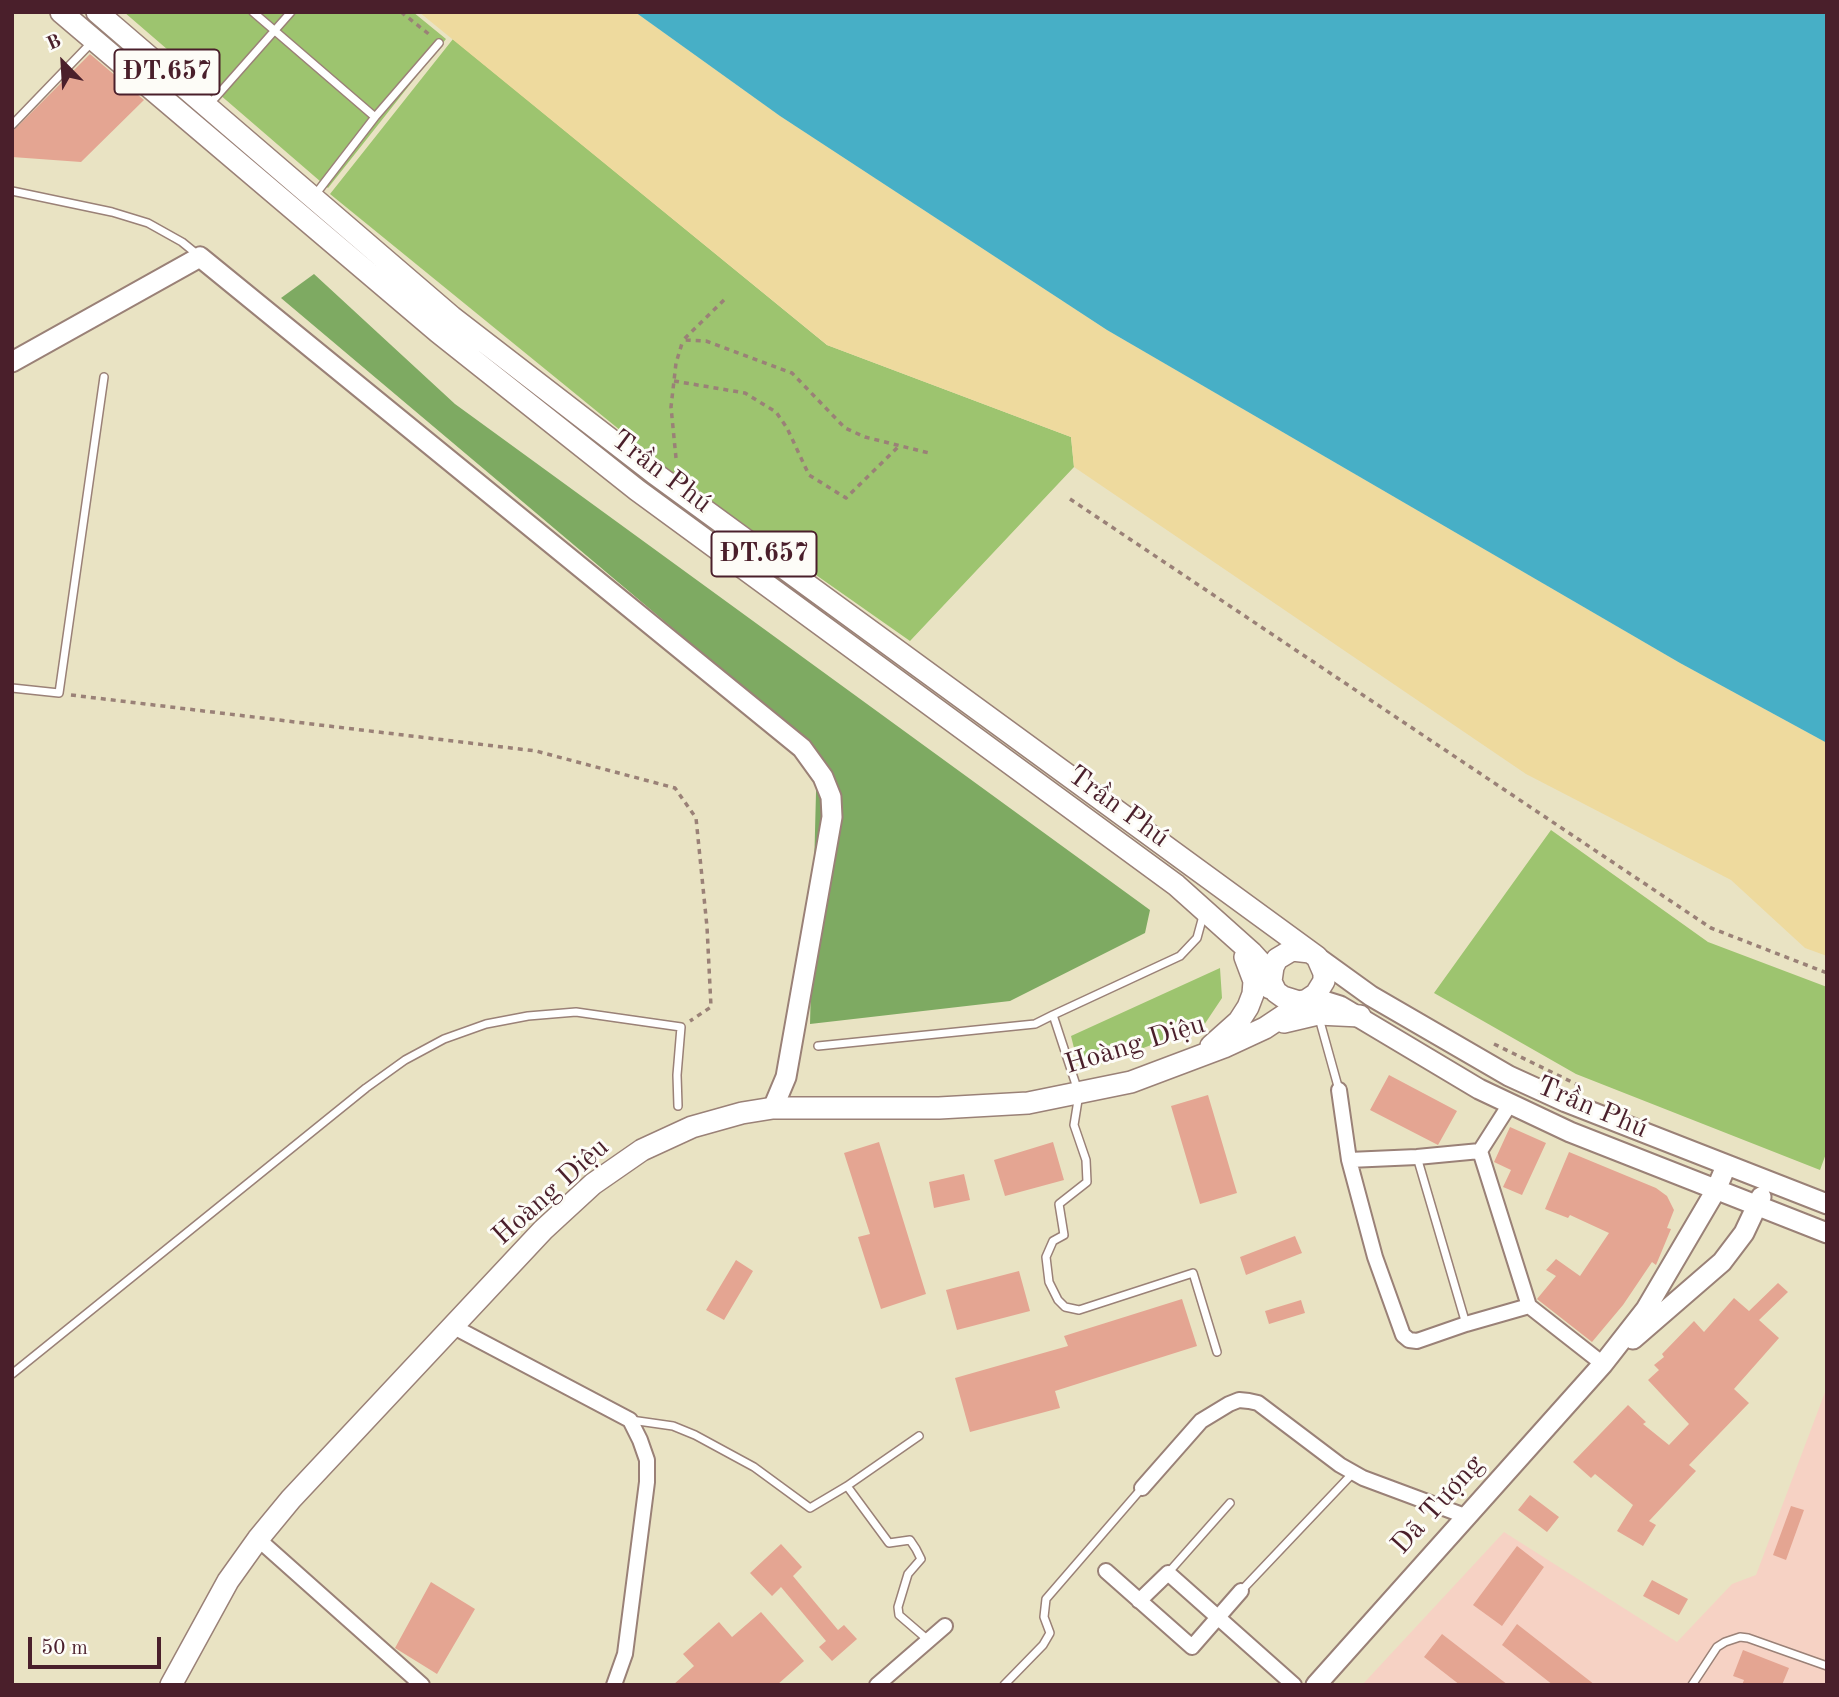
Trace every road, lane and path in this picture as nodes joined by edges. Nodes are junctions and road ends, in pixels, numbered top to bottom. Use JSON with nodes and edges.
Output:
{"nodes":[{"id":1,"x":61,"y":12,"type":"edge"},
{"id":2,"x":97,"y":12,"type":"edge"},
{"id":3,"x":253,"y":12,"type":"edge"},
{"id":4,"x":291,"y":12,"type":"edge"},
{"id":5,"x":401,"y":12,"type":"edge"},
{"id":6,"x":274,"y":32,"type":"junction"},
{"id":7,"x":94,"y":41,"type":"junction"},
{"id":8,"x":439,"y":43,"type":"joint"},
{"id":9,"x":215,"y":98,"type":"dead end"},
{"id":10,"x":375,"y":117,"type":"junction"},
{"id":11,"x":12,"y":125,"type":"edge"},
{"id":12,"x":237,"y":132,"type":"junction"},
{"id":13,"x":222,"y":149,"type":"junction"},
{"id":14,"x":12,"y":191,"type":"edge"},
{"id":15,"x":318,"y":191,"type":"dead end"},
{"id":16,"x":200,"y":257,"type":"junction"},
{"id":17,"x":724,"y":300,"type":"dead end"},
{"id":18,"x":683,"y":340,"type":"junction"},
{"id":19,"x":12,"y":362,"type":"edge"},
{"id":20,"x":104,"y":377,"type":"dead end"},
{"id":21,"x":674,"y":381,"type":"junction"},
{"id":22,"x":900,"y":446,"type":"junction"},
{"id":23,"x":929,"y":453,"type":"dead end"},
{"id":24,"x":676,"y":458,"type":"dead end"},
{"id":25,"x":1070,"y":499,"type":"dead end"},
{"id":26,"x":12,"y":688,"type":"edge"},
{"id":27,"x":59,"y":693,"type":"junction"},
{"id":28,"x":1202,"y":908,"type":"junction"},
{"id":29,"x":1232,"y":935,"type":"junction"},
{"id":30,"x":1313,"y":954,"type":"junction"},
{"id":31,"x":1827,"y":973,"type":"edge"},
{"id":32,"x":1272,"y":984,"type":"junction"},
{"id":33,"x":1313,"y":1007,"type":"junction"},
{"id":34,"x":1053,"y":1015,"type":"junction"},
{"id":35,"x":1360,"y":1016,"type":"joint"},
{"id":36,"x":681,"y":1027,"type":"junction"},
{"id":37,"x":1488,"y":1041,"type":"dead end"},
{"id":38,"x":818,"y":1046,"type":"dead end"},
{"id":39,"x":1208,"y":1049,"type":"junction"},
{"id":40,"x":1188,"y":1060,"type":"junction"},
{"id":41,"x":1584,"y":1088,"type":"dead end"},
{"id":42,"x":1339,"y":1090,"type":"joint"},
{"id":43,"x":1079,"y":1094,"type":"junction"},
{"id":44,"x":1510,"y":1104,"type":"junction"},
{"id":45,"x":678,"y":1106,"type":"dead end"},
{"id":46,"x":773,"y":1108,"type":"junction"},
{"id":47,"x":1480,"y":1151,"type":"junction"},
{"id":48,"x":1417,"y":1157,"type":"junction"},
{"id":49,"x":1349,"y":1160,"type":"junction"},
{"id":50,"x":1726,"y":1166,"type":"junction"},
{"id":51,"x":1767,"y":1181,"type":"junction"},
{"id":52,"x":1716,"y":1190,"type":"junction"},
{"id":53,"x":1827,"y":1204,"type":"edge"},
{"id":54,"x":1758,"y":1207,"type":"junction"},
{"id":55,"x":1827,"y":1233,"type":"edge"},
{"id":56,"x":1529,"y":1306,"type":"junction"},
{"id":57,"x":1466,"y":1324,"type":"junction"},
{"id":58,"x":454,"y":1327,"type":"junction"},
{"id":59,"x":1217,"y":1352,"type":"dead end"},
{"id":60,"x":1603,"y":1364,"type":"junction"},
{"id":61,"x":12,"y":1374,"type":"edge"},
{"id":62,"x":630,"y":1420,"type":"junction"},
{"id":63,"x":919,"y":1436,"type":"dead end"},
{"id":64,"x":1353,"y":1473,"type":"junction"},
{"id":65,"x":847,"y":1486,"type":"junction"},
{"id":66,"x":1142,"y":1489,"type":"joint"},
{"id":67,"x":1230,"y":1503,"type":"dead end"},
{"id":68,"x":1465,"y":1516,"type":"junction"},
{"id":69,"x":258,"y":1539,"type":"junction"},
{"id":70,"x":1106,"y":1571,"type":"dead end"},
{"id":71,"x":1168,"y":1573,"type":"junction"},
{"id":72,"x":1241,"y":1591,"type":"joint"},
{"id":73,"x":1139,"y":1601,"type":"junction"},
{"id":74,"x":1218,"y":1618,"type":"junction"},
{"id":75,"x":945,"y":1626,"type":"dead end"},
{"id":76,"x":929,"y":1640,"type":"junction"},
{"id":77,"x":1827,"y":1666,"type":"edge"},
{"id":78,"x":1321,"y":1683,"type":"edge"},
{"id":79,"x":171,"y":1685,"type":"edge"},
{"id":80,"x":422,"y":1685,"type":"edge"},
{"id":81,"x":614,"y":1685,"type":"edge"},
{"id":82,"x":877,"y":1685,"type":"edge"},
{"id":83,"x":1004,"y":1685,"type":"edge"},
{"id":84,"x":1294,"y":1685,"type":"edge"},
{"id":85,"x":1692,"y":1685,"type":"edge"}],
"edges":[{"from":1,"to":7,"type":"main road","name":"Trần Phú","number":"ĐT.657"},
{"from":2,"to":12,"type":"main road","name":"Trần Phú","number":"ĐT.657"},
{"from":3,"to":6,"type":"lane"},
{"from":4,"to":6,"type":"lane"},
{"from":5,"to":8,"type":"path"},
{"from":6,"to":9,"type":"lane"},
{"from":6,"to":10,"type":"lane"},
{"from":7,"to":11,"type":"lane"},
{"from":7,"to":13,"type":"main road","name":"Trần Phú","number":"ĐT.657"},
{"from":8,"to":10,"type":"lane"},
{"from":10,"to":15,"type":"lane"},
{"from":12,"to":13,"type":"main road"},
{"from":12,"to":30,"type":"main road","name":"Trần Phú","number":"ĐT.657"},
{"from":13,"to":28,"type":"main road","name":"Trần Phú","number":"ĐT.657"},
{"from":14,"to":16,"type":"lane"},
{"from":16,"to":19,"type":"street"},
{"from":16,"to":46,"type":"street"},
{"from":17,"to":18,"type":"path"},
{"from":18,"to":21,"type":"path"},
{"from":18,"to":22,"type":"path"},
{"from":20,"to":27,"type":"lane"},
{"from":21,"to":22,"type":"path"},
{"from":21,"to":24,"type":"path"},
{"from":22,"to":23,"type":"path"},
{"from":25,"to":31,"type":"path"},
{"from":26,"to":27,"type":"lane"},
{"from":27,"to":36,"type":"path"},
{"from":28,"to":29,"type":"main road","name":"Trần Phú","number":"ĐT.657"},
{"from":28,"to":34,"type":"lane"},
{"from":29,"to":32,"type":"main road","name":"Trần Phú","number":"ĐT.657"},
{"from":29,"to":39,"type":"main road"},
{"from":30,"to":32,"type":"main road"},
{"from":30,"to":33,"type":"main road"},
{"from":30,"to":50,"type":"street","name":"Trần Phú","number":"ĐT.657"},
{"from":32,"to":33,"type":"main road","number":"ĐT.657"},
{"from":32,"to":39,"type":"main road","name":"Hoàng Diệu"},
{"from":33,"to":35,"type":"main road"},
{"from":33,"to":40,"type":"main road","name":"Hoàng Diệu"},
{"from":33,"to":42,"type":"lane"},
{"from":34,"to":38,"type":"lane"},
{"from":34,"to":43,"type":"lane"},
{"from":35,"to":44,"type":"street","name":"Trần Phú"},
{"from":36,"to":45,"type":"lane"},
{"from":36,"to":61,"type":"lane"},
{"from":37,"to":41,"type":"path"},
{"from":39,"to":40,"type":"main road"},
{"from":40,"to":43,"type":"main road","name":"Hoàng Diệu"},
{"from":42,"to":49,"type":"street"},
{"from":43,"to":46,"type":"main road","name":"Hoàng Diệu"},
{"from":43,"to":59,"type":"lane"},
{"from":44,"to":47,"type":"street"},
{"from":44,"to":52,"type":"street","name":"Trần Phú"},
{"from":46,"to":58,"type":"main road","name":"Hoàng Diệu"},
{"from":47,"to":48,"type":"street"},
{"from":47,"to":56,"type":"street"},
{"from":48,"to":49,"type":"street"},
{"from":48,"to":57,"type":"lane"},
{"from":49,"to":57,"type":"street"},
{"from":50,"to":51,"type":"street","name":"Trần Phú","number":"ĐT.657"},
{"from":50,"to":52,"type":"street","name":"Dã Tượng"},
{"from":51,"to":53,"type":"street","name":"Trần Phú","number":"ĐT.657"},
{"from":51,"to":54,"type":"street","name":"Dã Tượng"},
{"from":52,"to":54,"type":"street","name":"Trần Phú"},
{"from":52,"to":60,"type":"street","name":"Dã Tượng"},
{"from":54,"to":55,"type":"street","name":"Trần Phú"},
{"from":54,"to":60,"type":"street","name":"Dã Tượng"},
{"from":56,"to":57,"type":"street"},
{"from":56,"to":60,"type":"street"},
{"from":58,"to":62,"type":"street"},
{"from":58,"to":69,"type":"main road","name":"Hoàng Diệu"},
{"from":60,"to":68,"type":"street","name":"Dã Tượng"},
{"from":62,"to":65,"type":"lane"},
{"from":62,"to":81,"type":"street"},
{"from":63,"to":65,"type":"lane"},
{"from":64,"to":66,"type":"street"},
{"from":64,"to":68,"type":"street"},
{"from":64,"to":72,"type":"lane"},
{"from":65,"to":76,"type":"lane"},
{"from":66,"to":83,"type":"lane"},
{"from":67,"to":71,"type":"lane"},
{"from":68,"to":78,"type":"street","name":"Dã Tượng"},
{"from":69,"to":79,"type":"main road","name":"Hoàng Diệu"},
{"from":69,"to":80,"type":"street"},
{"from":70,"to":73,"type":"street"},
{"from":71,"to":73,"type":"street"},
{"from":71,"to":74,"type":"street"},
{"from":72,"to":74,"type":"street"},
{"from":73,"to":74,"type":"street"},
{"from":74,"to":84,"type":"street"},
{"from":75,"to":76,"type":"street"},
{"from":76,"to":82,"type":"street"},
{"from":77,"to":85,"type":"lane"}]}
